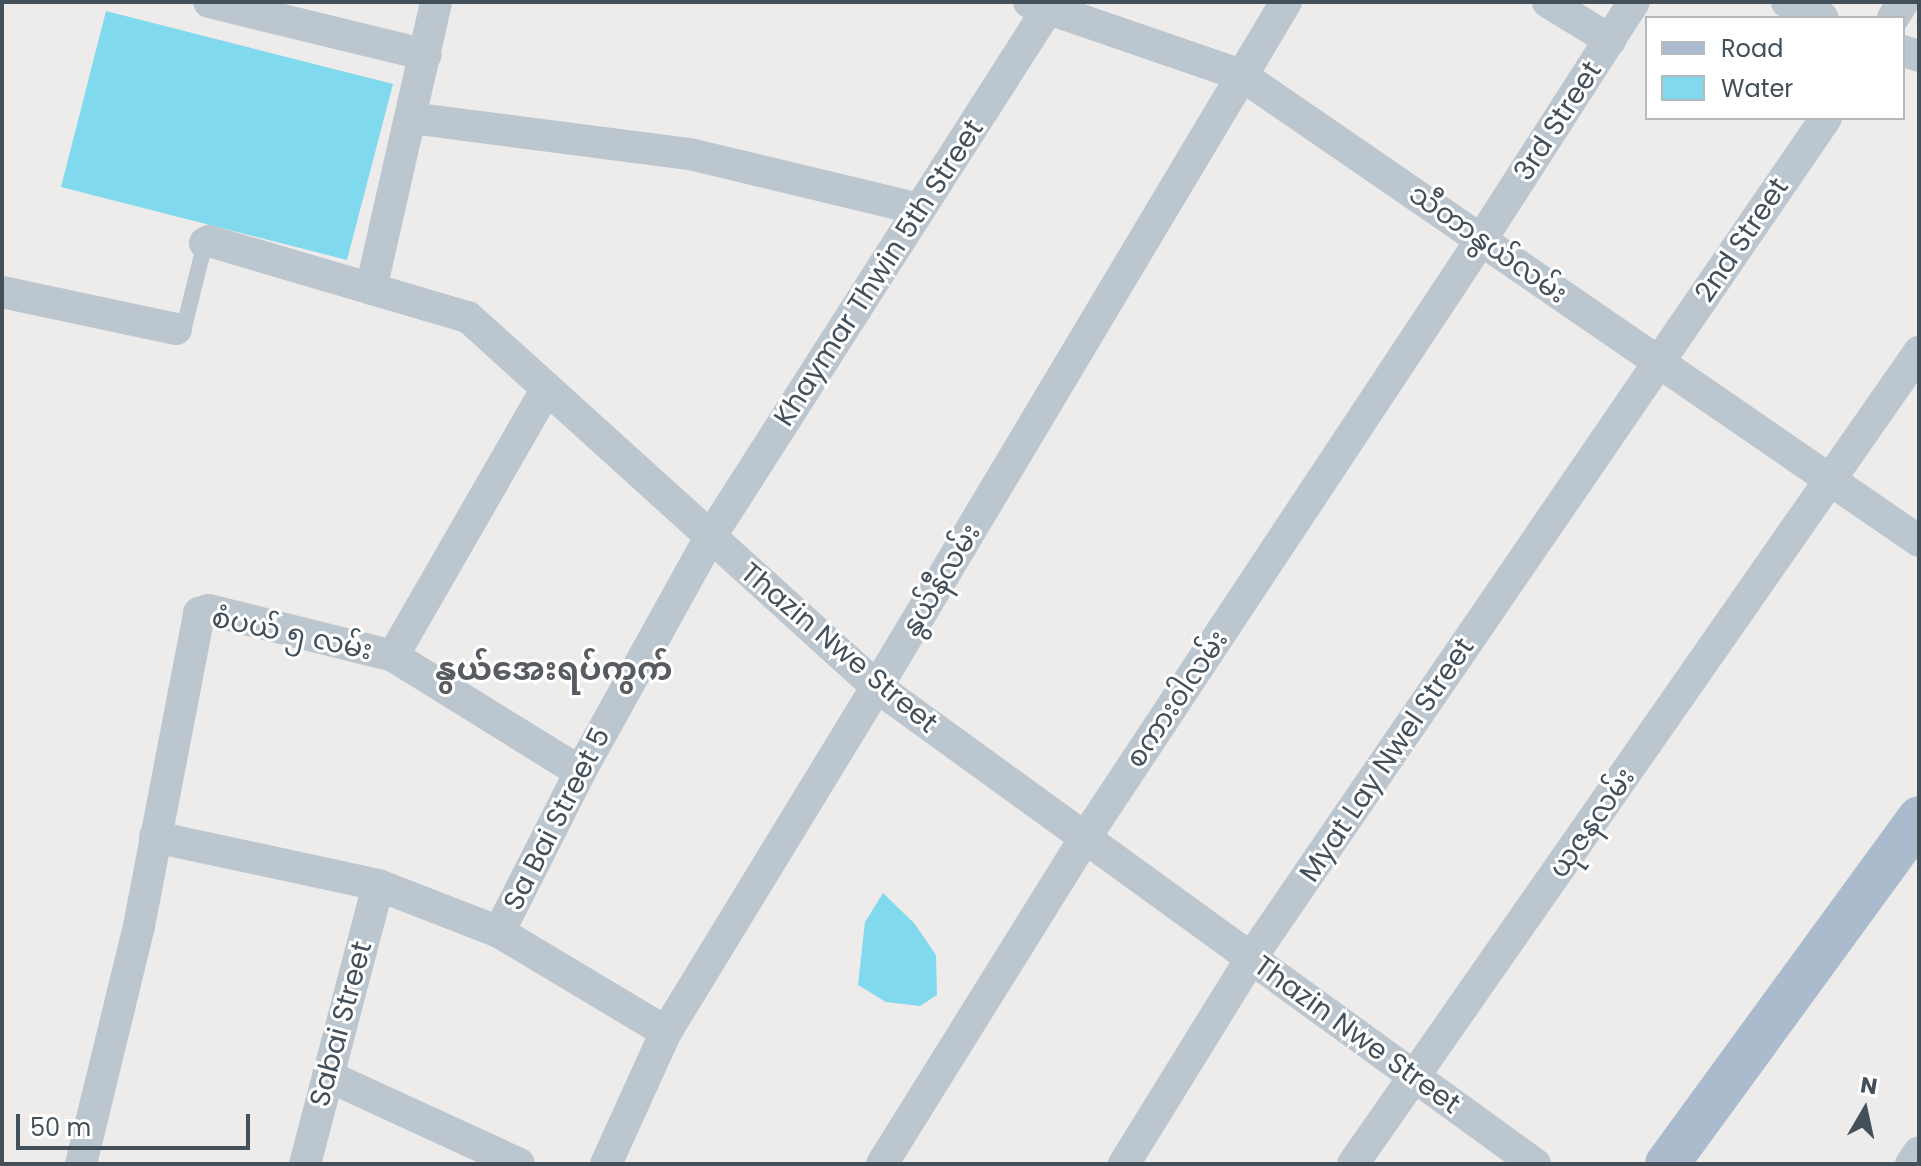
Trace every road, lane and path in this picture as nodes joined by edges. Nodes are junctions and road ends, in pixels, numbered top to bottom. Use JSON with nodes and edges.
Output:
{"nodes":[{"id":1,"x":209,"y":2,"type":"edge"},
{"id":2,"x":436,"y":2,"type":"edge"},
{"id":3,"x":1286,"y":2,"type":"edge"},
{"id":4,"x":1548,"y":2,"type":"edge"},
{"id":5,"x":1634,"y":2,"type":"edge"},
{"id":6,"x":1787,"y":2,"type":"edge"},
{"id":7,"x":1039,"y":4,"type":"edge"},
{"id":8,"x":1818,"y":16,"type":"edge"},
{"id":9,"x":1610,"y":40,"type":"junction"},
{"id":10,"x":426,"y":55,"type":"junction"},
{"id":11,"x":1241,"y":75,"type":"junction"},
{"id":12,"x":411,"y":118,"type":"junction"},
{"id":13,"x":1825,"y":120,"type":"edge"},
{"id":14,"x":919,"y":209,"type":"junction"},
{"id":15,"x":1481,"y":240,"type":"junction"},
{"id":16,"x":205,"y":243,"type":"joint"},
{"id":17,"x":371,"y":289,"type":"junction"},
{"id":18,"x":2,"y":292,"type":"edge"},
{"id":19,"x":176,"y":329,"type":"joint"},
{"id":20,"x":1919,"y":352,"type":"edge"},
{"id":21,"x":1659,"y":363,"type":"junction"},
{"id":22,"x":546,"y":390,"type":"junction"},
{"id":23,"x":1831,"y":481,"type":"junction"},
{"id":24,"x":709,"y":539,"type":"junction"},
{"id":25,"x":1919,"y":541,"type":"edge"},
{"id":26,"x":393,"y":656,"type":"junction"},
{"id":27,"x":877,"y":687,"type":"junction"},
{"id":28,"x":580,"y":772,"type":"junction"},
{"id":29,"x":1919,"y":818,"type":"edge"},
{"id":30,"x":155,"y":837,"type":"junction"},
{"id":31,"x":1085,"y":838,"type":"junction"},
{"id":32,"x":378,"y":885,"type":"junction"},
{"id":33,"x":499,"y":932,"type":"junction"},
{"id":34,"x":1251,"y":958,"type":"junction"},
{"id":35,"x":666,"y":1032,"type":"junction"},
{"id":36,"x":328,"y":1076,"type":"junction"},
{"id":37,"x":1414,"y":1077,"type":"junction"},
{"id":38,"x":1919,"y":1152,"type":"edge"},
{"id":39,"x":81,"y":1164,"type":"edge"},
{"id":40,"x":305,"y":1164,"type":"edge"},
{"id":41,"x":519,"y":1164,"type":"edge"},
{"id":42,"x":606,"y":1164,"type":"edge"},
{"id":43,"x":882,"y":1164,"type":"edge"},
{"id":44,"x":1124,"y":1164,"type":"edge"},
{"id":45,"x":1353,"y":1164,"type":"edge"},
{"id":46,"x":1535,"y":1164,"type":"edge"},
{"id":47,"x":1667,"y":1164,"type":"edge"},
{"id":48,"x":1911,"y":1164,"type":"edge"}],
"edges":[{"from":1,"to":10,"type":"street"},
{"from":2,"to":10,"type":"street"},
{"from":3,"to":11,"type":"street","name":"နွယ်နီလမ်း"},
{"from":4,"to":9,"type":"street"},
{"from":5,"to":9,"type":"street","name":"3rd Street"},
{"from":6,"to":8,"type":"street"},
{"from":7,"to":11,"type":"street","name":"သီတာနွယ်လမ်း"},
{"from":7,"to":14,"type":"street","name":"Khaymar Thwin 5th Street"},
{"from":9,"to":15,"type":"street","name":"3rd Street"},
{"from":10,"to":12,"type":"street"},
{"from":11,"to":15,"type":"street","name":"သီတာနွယ်လမ်း"},
{"from":11,"to":27,"type":"street","name":"နွယ်နီလမ်း"},
{"from":12,"to":14,"type":"street"},
{"from":12,"to":17,"type":"street"},
{"from":13,"to":21,"type":"street","name":"2nd Street"},
{"from":14,"to":24,"type":"street","name":"Khaymar Thwin 5th Street"},
{"from":15,"to":21,"type":"street","name":"သီတာနွယ်လမ်း"},
{"from":15,"to":31,"type":"street","name":"စကား၀ါလမ်း"},
{"from":16,"to":17,"type":"street","name":"Thazin Nwe Street"},
{"from":16,"to":19,"type":"lane"},
{"from":17,"to":22,"type":"street","name":"Thazin Nwe Street"},
{"from":18,"to":19,"type":"street"},
{"from":20,"to":23,"type":"street","name":"ယုဇနလမ်း"},
{"from":21,"to":23,"type":"street","name":"သီတာနွယ်လမ်း"},
{"from":21,"to":34,"type":"street","name":"Myat Lay Nwel Street"},
{"from":22,"to":24,"type":"street","name":"Thazin Nwe Street"},
{"from":22,"to":26,"type":"street"},
{"from":23,"to":25,"type":"street","name":"သီတာနွယ်လမ်း"},
{"from":23,"to":37,"type":"street","name":"ယုဇနလမ်း"},
{"from":24,"to":27,"type":"street","name":"Thazin Nwe Street"},
{"from":24,"to":28,"type":"street","name":"Sa Bai Street 5"},
{"from":26,"to":28,"type":"street","name":"စံပယ် ၅ လမ်း"},
{"from":26,"to":30,"type":"street","name":"စံပယ် ၅ လမ်း"},
{"from":27,"to":31,"type":"street","name":"Thazin Nwe Street"},
{"from":27,"to":35,"type":"street","name":"နွယ်နီလမ်း"},
{"from":28,"to":33,"type":"street","name":"Sa Bai Street 5"},
{"from":29,"to":47,"type":"main road"},
{"from":30,"to":32,"type":"street","name":"Sa Bai Street 5"},
{"from":30,"to":39,"type":"street"},
{"from":31,"to":34,"type":"street","name":"Thazin Nwe Street"},
{"from":31,"to":43,"type":"street","name":"စကား၀ါလမ်း"},
{"from":32,"to":33,"type":"street","name":"Sa Bai Street 5"},
{"from":32,"to":36,"type":"street","name":"Sabai Street"},
{"from":33,"to":35,"type":"street","name":"Sa Bai Street 5"},
{"from":34,"to":37,"type":"street","name":"Thazin Nwe Street"},
{"from":34,"to":44,"type":"street","name":"Myat Lay Nwel Street"},
{"from":35,"to":42,"type":"street","name":"နွယ်နီလမ်း"},
{"from":36,"to":40,"type":"street","name":"Sabai Street"},
{"from":36,"to":41,"type":"street"},
{"from":37,"to":45,"type":"street","name":"ယုဇနလမ်း"},
{"from":37,"to":46,"type":"street","name":"Thazin Nwe Street"},
{"from":38,"to":48,"type":"street"}]}
